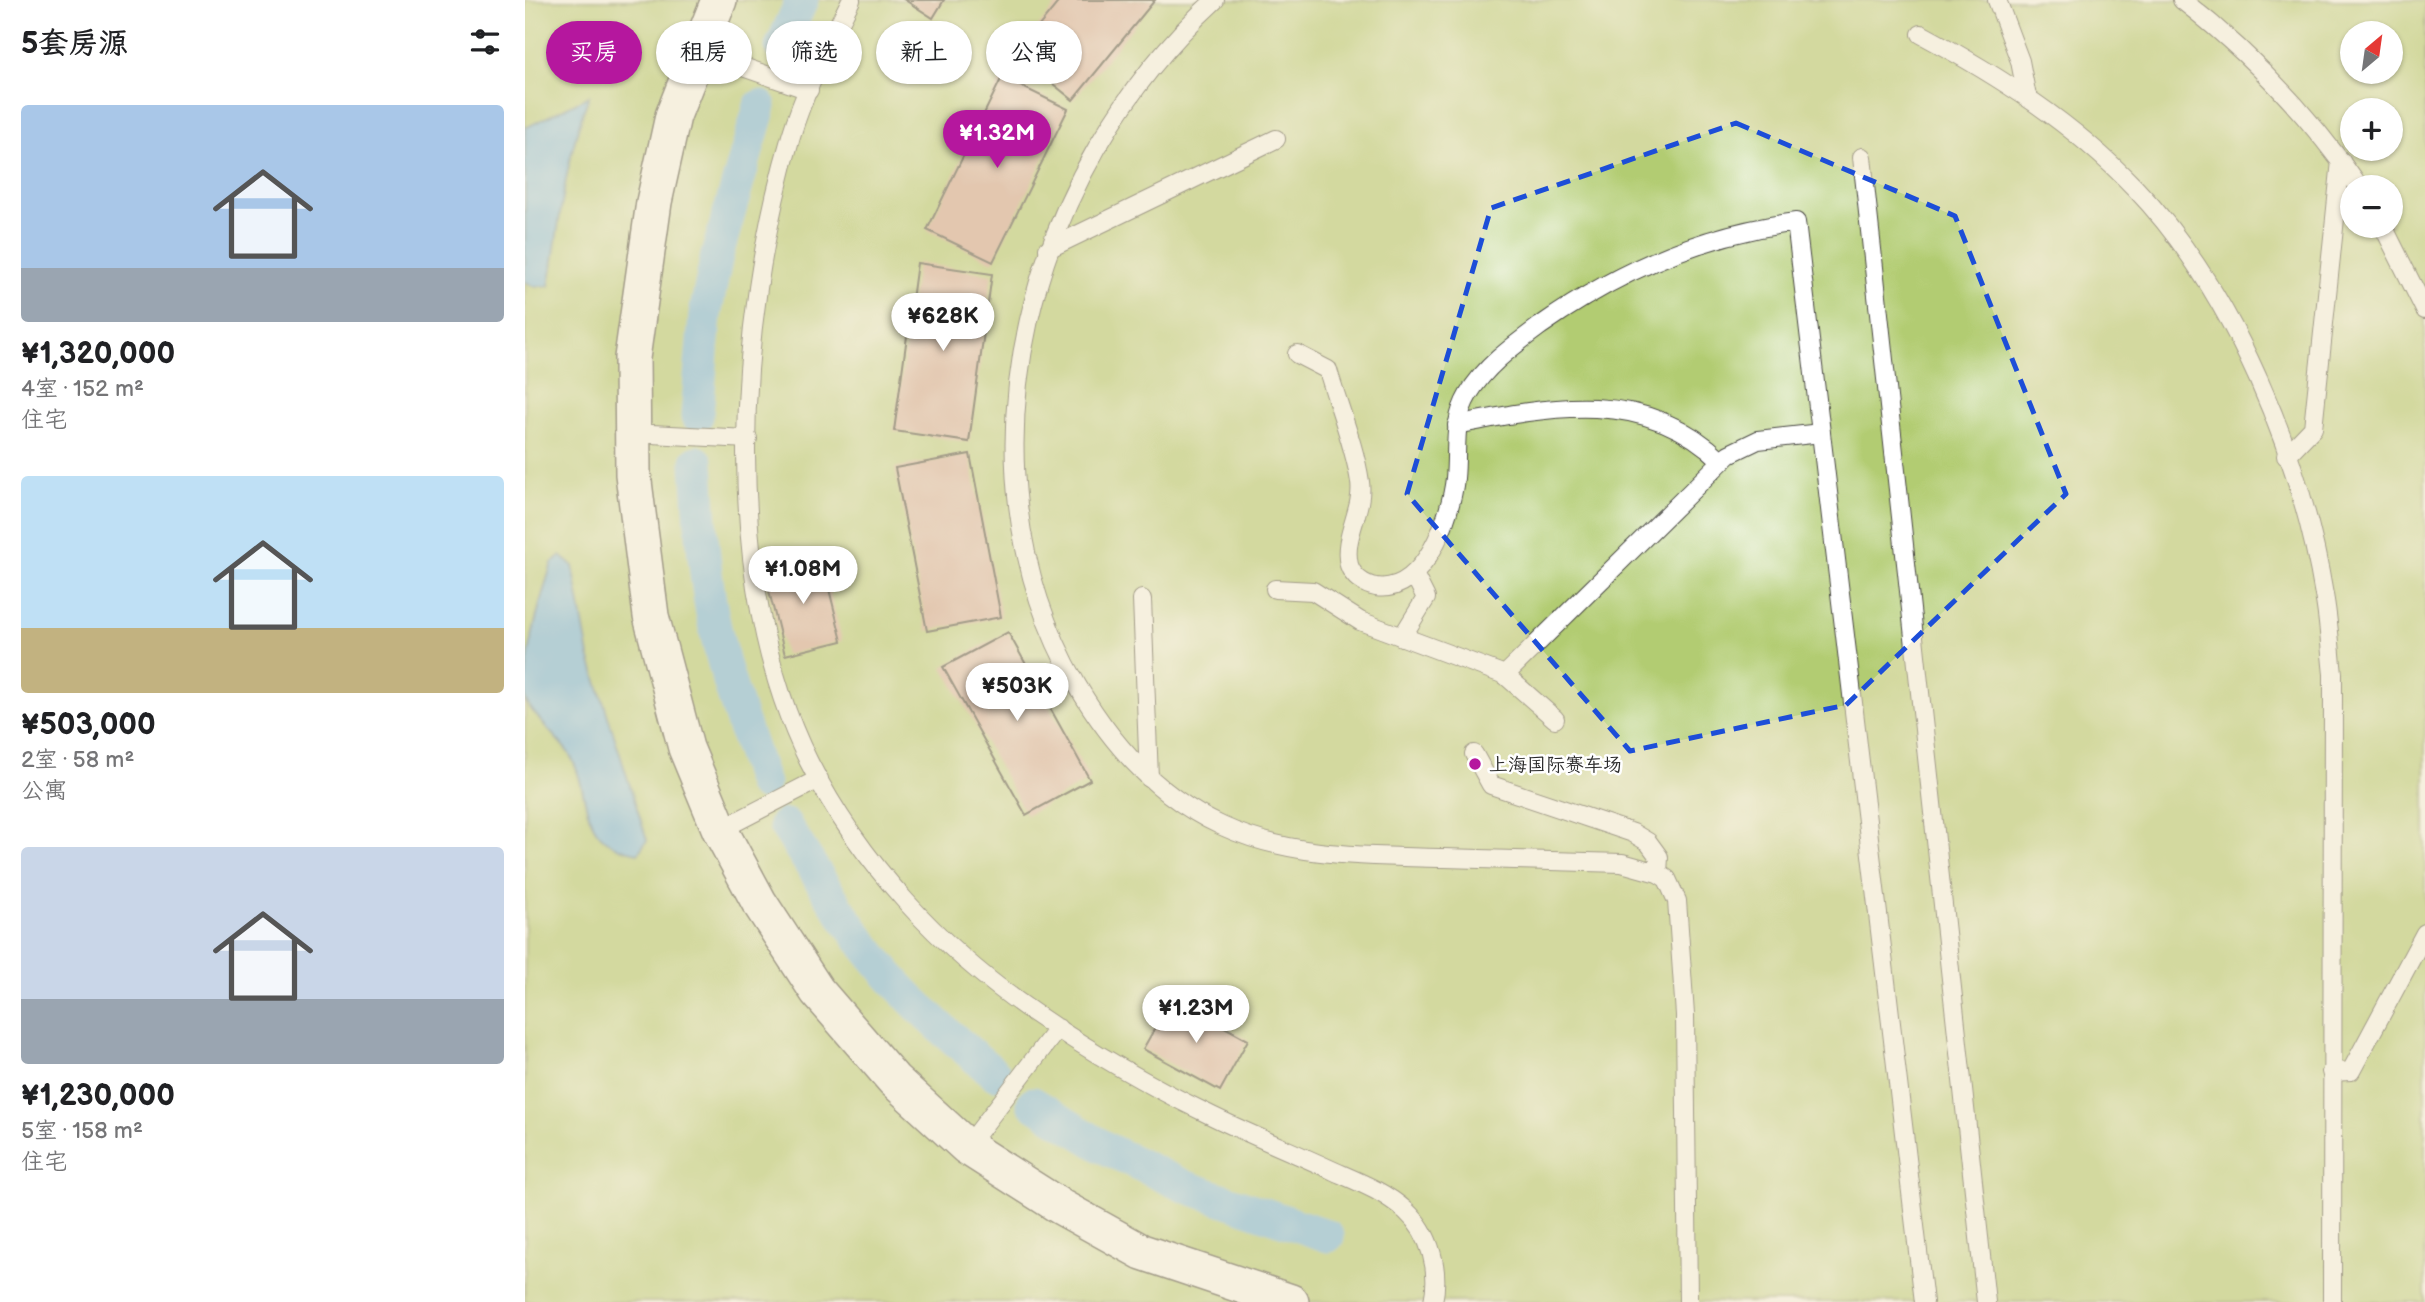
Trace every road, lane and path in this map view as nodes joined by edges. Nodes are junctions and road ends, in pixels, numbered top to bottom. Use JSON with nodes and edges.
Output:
{"nodes":[{"id":1,"x":719,"y":0,"type":"edge"},
{"id":2,"x":851,"y":0,"type":"edge"},
{"id":3,"x":1215,"y":0,"type":"edge"},
{"id":4,"x":1997,"y":0,"type":"edge"},
{"id":5,"x":2182,"y":0,"type":"edge"},
{"id":6,"x":710,"y":21,"type":"edge"},
{"id":7,"x":1921,"y":34,"type":"dead end"},
{"id":8,"x":752,"y":70,"type":"edge"},
{"id":9,"x":685,"y":84,"type":"edge"},
{"id":10,"x":809,"y":90,"type":"junction"},
{"id":11,"x":2027,"y":97,"type":"junction"},
{"id":12,"x":1276,"y":139,"type":"dead end"},
{"id":13,"x":1862,"y":157,"type":"dead end"},
{"id":14,"x":2341,"y":162,"type":"junction"},
{"id":15,"x":2350,"y":175,"type":"edge"},
{"id":16,"x":2389,"y":238,"type":"edge"},
{"id":17,"x":1048,"y":249,"type":"junction"},
{"id":18,"x":2425,"y":310,"type":"edge"},
{"id":19,"x":1297,"y":354,"type":"dead end"},
{"id":20,"x":1457,"y":425,"type":"junction"},
{"id":21,"x":632,"y":433,"type":"junction"},
{"id":22,"x":1821,"y":433,"type":"junction"},
{"id":23,"x":748,"y":439,"type":"junction"},
{"id":24,"x":2287,"y":456,"type":"junction"},
{"id":25,"x":1721,"y":460,"type":"junction"},
{"id":26,"x":1414,"y":574,"type":"junction"},
{"id":27,"x":1275,"y":589,"type":"dead end"},
{"id":28,"x":1142,"y":599,"type":"dead end"},
{"id":29,"x":1402,"y":637,"type":"junction"},
{"id":30,"x":1505,"y":675,"type":"junction"},
{"id":31,"x":1555,"y":719,"type":"dead end"},
{"id":32,"x":1475,"y":754,"type":"dead end"},
{"id":33,"x":1149,"y":778,"type":"junction"},
{"id":34,"x":819,"y":779,"type":"junction"},
{"id":35,"x":720,"y":830,"type":"junction"},
{"id":36,"x":1658,"y":873,"type":"junction"},
{"id":37,"x":2425,"y":933,"type":"edge"},
{"id":38,"x":1058,"y":1028,"type":"junction"},
{"id":39,"x":2331,"y":1072,"type":"junction"},
{"id":40,"x":967,"y":1147,"type":"junction"},
{"id":41,"x":1291,"y":1302,"type":"edge"},
{"id":42,"x":1433,"y":1302,"type":"edge"},
{"id":43,"x":1688,"y":1302,"type":"edge"},
{"id":44,"x":1924,"y":1302,"type":"edge"},
{"id":45,"x":1986,"y":1302,"type":"edge"},
{"id":46,"x":2332,"y":1302,"type":"edge"}],
"edges":[{"from":1,"to":6,"type":"street"},
{"from":2,"to":10,"type":"lane"},
{"from":3,"to":17,"type":"lane"},
{"from":4,"to":11,"type":"lane"},
{"from":5,"to":14,"type":"lane"},
{"from":7,"to":11,"type":"lane"},
{"from":8,"to":10,"type":"lane"},
{"from":9,"to":21,"type":"street"},
{"from":10,"to":23,"type":"lane"},
{"from":11,"to":24,"type":"lane"},
{"from":12,"to":17,"type":"lane"},
{"from":13,"to":45,"type":"lane"},
{"from":14,"to":15,"type":"lane"},
{"from":14,"to":24,"type":"lane"},
{"from":16,"to":18,"type":"lane"},
{"from":17,"to":33,"type":"lane"},
{"from":19,"to":26,"type":"lane"},
{"from":20,"to":22,"type":"lane"},
{"from":20,"to":25,"type":"lane"},
{"from":20,"to":26,"type":"lane"},
{"from":21,"to":23,"type":"lane"},
{"from":21,"to":35,"type":"street"},
{"from":22,"to":25,"type":"lane"},
{"from":22,"to":44,"type":"lane"},
{"from":23,"to":34,"type":"lane"},
{"from":24,"to":39,"type":"lane"},
{"from":25,"to":30,"type":"lane"},
{"from":26,"to":29,"type":"lane"},
{"from":27,"to":29,"type":"lane"},
{"from":28,"to":33,"type":"lane"},
{"from":29,"to":30,"type":"lane"},
{"from":30,"to":31,"type":"lane"},
{"from":32,"to":36,"type":"lane"},
{"from":33,"to":36,"type":"lane"},
{"from":34,"to":35,"type":"lane"},
{"from":34,"to":38,"type":"lane"},
{"from":35,"to":40,"type":"street"},
{"from":36,"to":43,"type":"lane"},
{"from":37,"to":39,"type":"lane"},
{"from":38,"to":40,"type":"lane"},
{"from":38,"to":42,"type":"lane"},
{"from":39,"to":46,"type":"lane"},
{"from":40,"to":41,"type":"street"}]}
